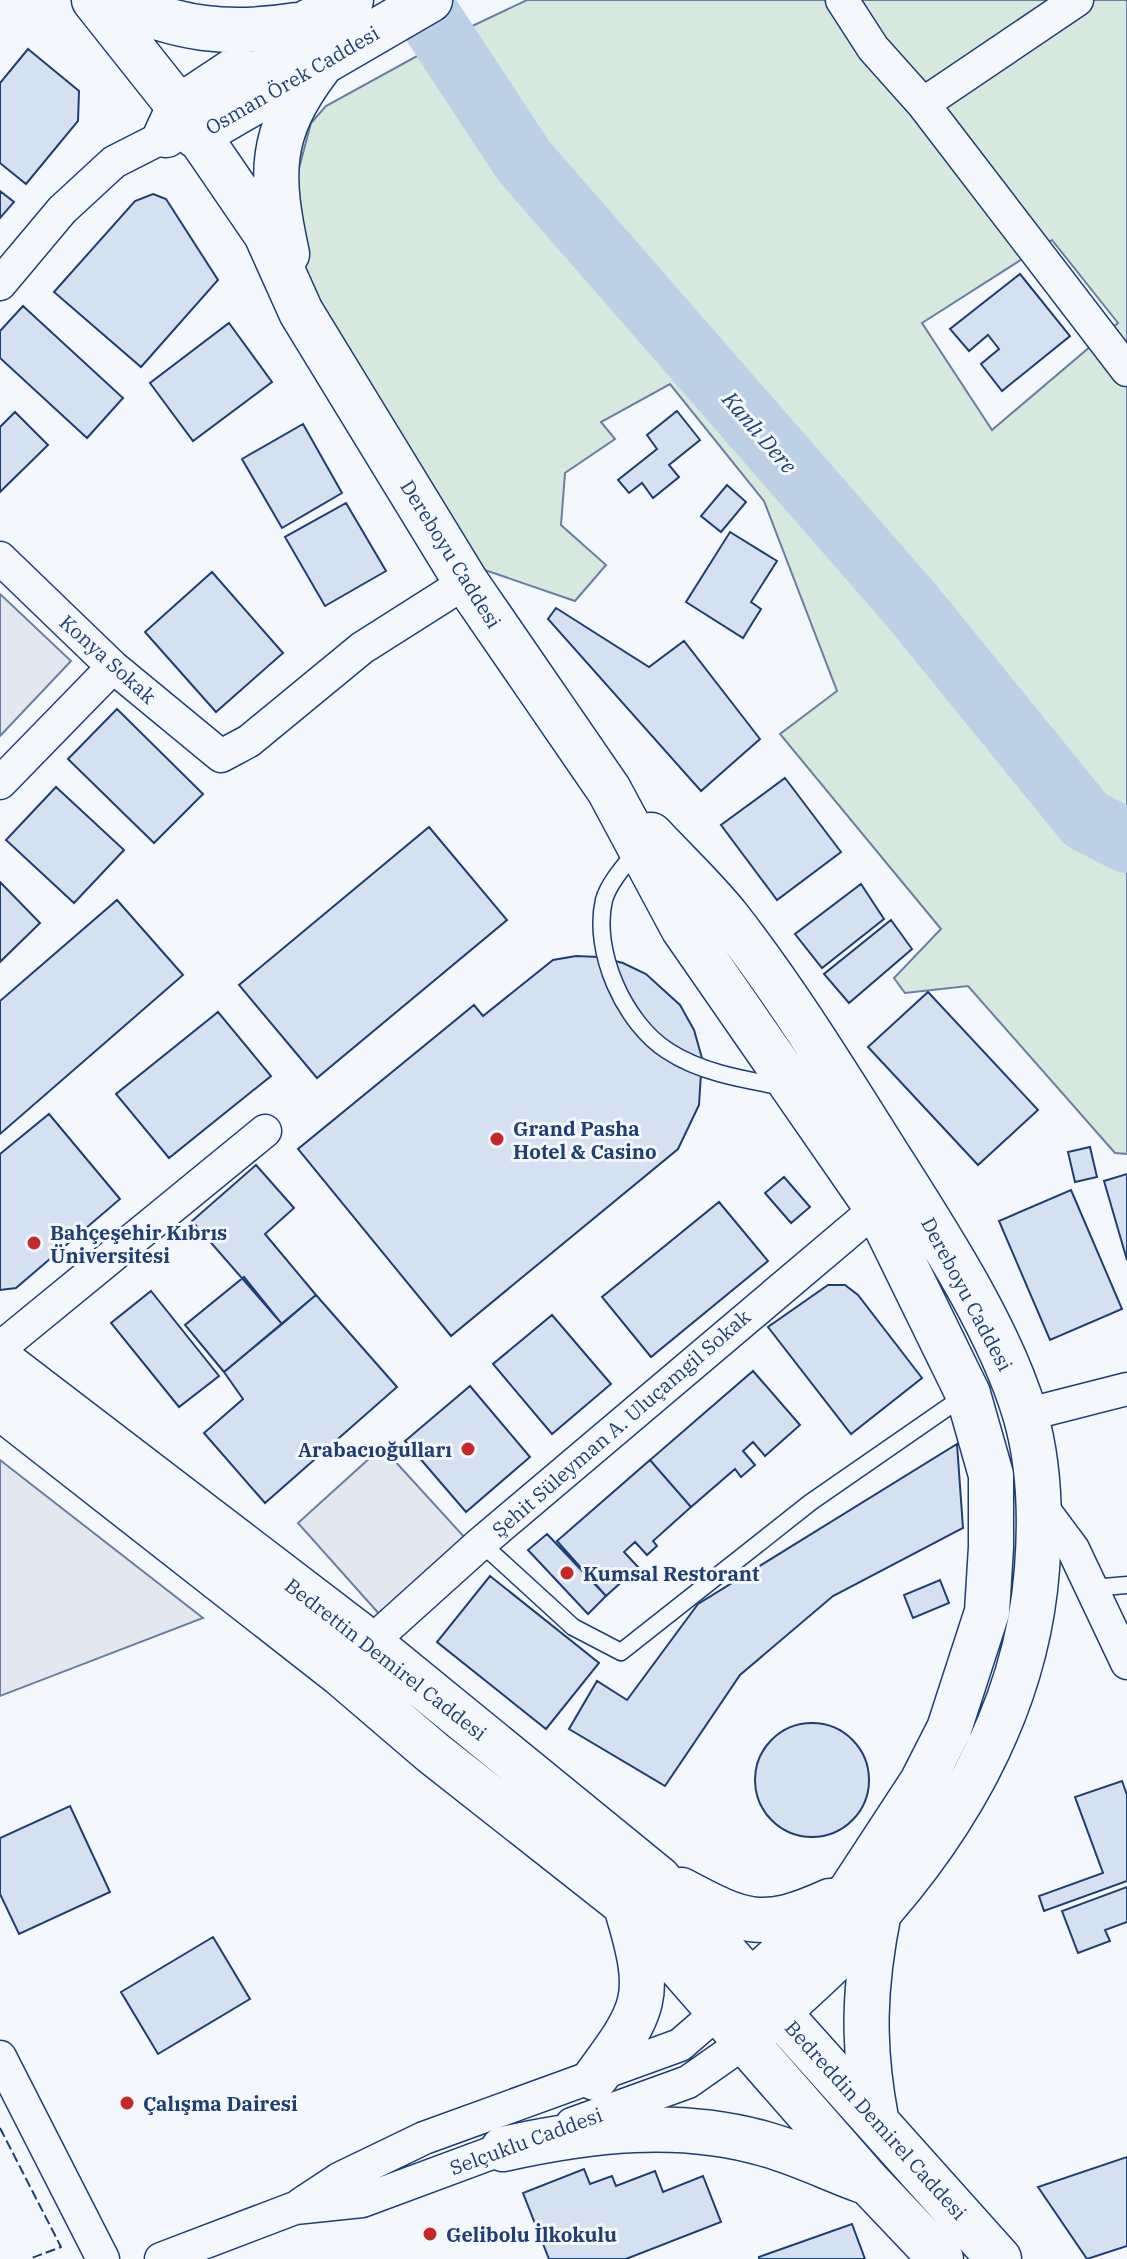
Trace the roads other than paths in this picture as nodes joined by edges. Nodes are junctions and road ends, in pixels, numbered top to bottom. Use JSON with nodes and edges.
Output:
{"nodes":[{"id":1,"x":68,"y":0,"type":"edge"},
{"id":2,"x":94,"y":0,"type":"edge"},
{"id":3,"x":113,"y":0,"type":"edge"},
{"id":4,"x":430,"y":0,"type":"edge"},
{"id":5,"x":842,"y":0,"type":"edge"},
{"id":6,"x":1077,"y":0,"type":"edge"},
{"id":7,"x":337,"y":25,"type":"edge"},
{"id":8,"x":923,"y":104,"type":"junction"},
{"id":9,"x":180,"y":127,"type":"junction"},
{"id":10,"x":0,"y":284,"type":"edge"},
{"id":11,"x":301,"y":312,"type":"junction"},
{"id":12,"x":1127,"y":370,"type":"edge"},
{"id":13,"x":0,"y":558,"type":"edge"},
{"id":14,"x":466,"y":582,"type":"junction"},
{"id":15,"x":113,"y":667,"type":"junction"},
{"id":16,"x":0,"y":783,"type":"edge"},
{"id":17,"x":609,"y":790,"type":"junction"},
{"id":18,"x":640,"y":848,"type":"junction"},
{"id":19,"x":794,"y":1088,"type":"junction"},
{"id":20,"x":265,"y":1131,"type":"dead end"},
{"id":21,"x":877,"y":1208,"type":"junction"},
{"id":22,"x":0,"y":1348,"type":"edge"},
{"id":23,"x":0,"y":1360,"type":"edge"},
{"id":24,"x":1127,"y":1389,"type":"edge"},
{"id":25,"x":968,"y":1394,"type":"junction"},
{"id":26,"x":0,"y":1407,"type":"edge"},
{"id":27,"x":1025,"y":1415,"type":"junction"},
{"id":28,"x":1041,"y":1506,"type":"junction"},
{"id":29,"x":481,"y":1543,"type":"junction"},
{"id":30,"x":1127,"y":1585,"type":"edge"},
{"id":31,"x":1092,"y":1588,"type":"junction"},
{"id":32,"x":370,"y":1643,"type":"junction"},
{"id":33,"x":1127,"y":1663,"type":"edge"},
{"id":34,"x":642,"y":1891,"type":"junction"},
{"id":35,"x":865,"y":1902,"type":"junction"},
{"id":36,"x":765,"y":1996,"type":"junction"},
{"id":37,"x":731,"y":2027,"type":"junction"},
{"id":38,"x":0,"y":2057,"type":"edge"},
{"id":39,"x":595,"y":2078,"type":"junction"},
{"id":40,"x":876,"y":2118,"type":"junction"},
{"id":41,"x":503,"y":2149,"type":"junction"},
{"id":42,"x":869,"y":2183,"type":"junction"},
{"id":43,"x":295,"y":2208,"type":"junction"},
{"id":44,"x":103,"y":2259,"type":"edge"},
{"id":45,"x":161,"y":2259,"type":"edge"},
{"id":46,"x":941,"y":2259,"type":"edge"},
{"id":47,"x":999,"y":2259,"type":"edge"}],
"edges":[{"from":1,"to":9,"type":"main road","name":"Dereboyu Caddesi"},
{"from":2,"to":9,"type":"main road","name":"Dereboyu Caddesi"},
{"from":3,"to":7,"type":"main road"},
{"from":4,"to":7,"type":"main road","name":"Osman Örek Caddesi"},
{"from":5,"to":8,"type":"street"},
{"from":6,"to":8,"type":"street"},
{"from":7,"to":9,"type":"main road","name":"Osman Örek Caddesi"},
{"from":7,"to":11,"type":"main road"},
{"from":8,"to":12,"type":"street"},
{"from":9,"to":10,"type":"street"},
{"from":9,"to":11,"type":"main road","name":"Dereboyu Caddesi"},
{"from":11,"to":14,"type":"main road","name":"Dereboyu Caddesi"},
{"from":13,"to":15,"type":"street","name":"Konya Sokak"},
{"from":14,"to":15,"type":"street","name":"Konya Sokak"},
{"from":14,"to":17,"type":"main road","name":"Dereboyu Caddesi"},
{"from":15,"to":16,"type":"street"},
{"from":17,"to":18,"type":"main road","name":"Dereboyu Caddesi"},
{"from":17,"to":27,"type":"main road","name":"Dereboyu Caddesi"},
{"from":18,"to":19,"type":"main road","name":"Dereboyu Caddesi"},
{"from":18,"to":19,"type":"lane"},
{"from":19,"to":21,"type":"main road","name":"Dereboyu Caddesi"},
{"from":20,"to":22,"type":"street"},
{"from":21,"to":25,"type":"main road","name":"Dereboyu Caddesi"},
{"from":21,"to":29,"type":"street","name":"Şehit Süleyman A. Uluçamgil Sokak"},
{"from":23,"to":32,"type":"main road","name":"Bedrettin Demirel Caddesi"},
{"from":24,"to":27,"type":"street"},
{"from":25,"to":29,"type":"lane"},
{"from":25,"to":35,"type":"main road","name":"Dereboyu Caddesi"},
{"from":26,"to":34,"type":"main road","name":"Bedrettin Demirel Caddesi"},
{"from":27,"to":28,"type":"main road","name":"Dereboyu Caddesi"},
{"from":28,"to":31,"type":"street"},
{"from":28,"to":35,"type":"main road","name":"Dereboyu Caddesi"},
{"from":29,"to":32,"type":"street","name":"Şehit Süleyman A. Uluçamgil Sokak"},
{"from":30,"to":31,"type":"lane"},
{"from":31,"to":33,"type":"street"},
{"from":32,"to":34,"type":"main road","name":"Bedrettin Demirel Caddesi"},
{"from":34,"to":35,"type":"main road"},
{"from":34,"to":36,"type":"main road","name":"Bedrettin Demirel Caddesi"},
{"from":34,"to":37,"type":"main road","name":"Bedrettin Demirel Caddesi"},
{"from":34,"to":39,"type":"main road"},
{"from":35,"to":36,"type":"main road","name":"Dereboyu Caddesi"},
{"from":35,"to":40,"type":"main road"},
{"from":36,"to":37,"type":"main road","name":"Dereboyu Caddesi"},
{"from":36,"to":40,"type":"main road","name":"Bedreddin Demirel Caddesi"},
{"from":37,"to":39,"type":"street","name":"Selçuklu Caddesi"},
{"from":37,"to":41,"type":"street","name":"Selçuklu Caddesi"},
{"from":37,"to":42,"type":"main road"},
{"from":38,"to":44,"type":"street"},
{"from":39,"to":43,"type":"street","name":"Selçuklu Caddesi"},
{"from":40,"to":47,"type":"main road","name":"Bedreddin Demirel Caddesi"},
{"from":41,"to":42,"type":"main road"},
{"from":41,"to":43,"type":"street","name":"Selçuklu Caddesi"},
{"from":42,"to":46,"type":"main road"},
{"from":43,"to":45,"type":"street","name":"Selçuklu Caddesi"}]}
